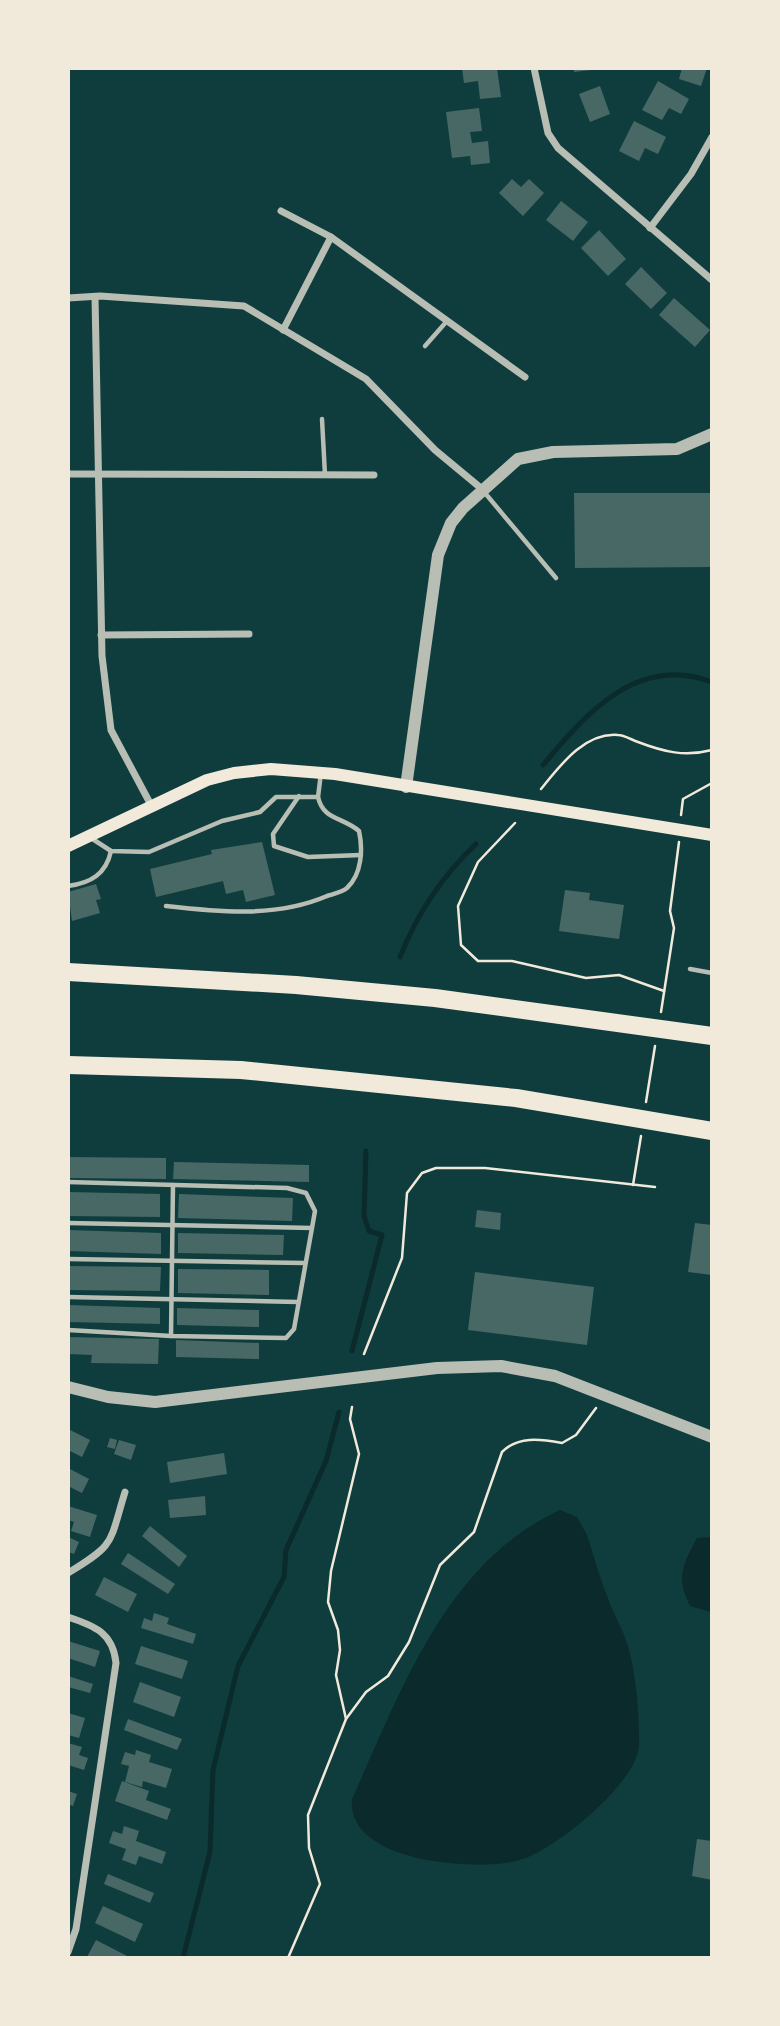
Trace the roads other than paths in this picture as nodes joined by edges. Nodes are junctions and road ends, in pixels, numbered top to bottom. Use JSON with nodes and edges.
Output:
{"nodes":[{"id":1,"x":534,"y":68,"type":"edge"},
{"id":2,"x":712,"y":137,"type":"edge"},
{"id":3,"x":281,"y":211,"type":"dead end"},
{"id":4,"x":650,"y":228,"type":"junction"},
{"id":5,"x":331,"y":237,"type":"junction"},
{"id":6,"x":712,"y":279,"type":"edge"},
{"id":7,"x":95,"y":297,"type":"junction"},
{"id":8,"x":68,"y":298,"type":"edge"},
{"id":9,"x":447,"y":321,"type":"junction"},
{"id":10,"x":283,"y":330,"type":"junction"},
{"id":11,"x":425,"y":346,"type":"dead end"},
{"id":12,"x":524,"y":377,"type":"dead end"},
{"id":13,"x":322,"y":419,"type":"dead end"},
{"id":14,"x":712,"y":433,"type":"edge"},
{"id":15,"x":68,"y":474,"type":"edge"},
{"id":16,"x":99,"y":474,"type":"junction"},
{"id":17,"x":325,"y":475,"type":"junction"},
{"id":18,"x":374,"y":475,"type":"dead end"},
{"id":19,"x":482,"y":489,"type":"junction"},
{"id":20,"x":556,"y":578,"type":"dead end"},
{"id":21,"x":249,"y":634,"type":"dead end"},
{"id":22,"x":101,"y":635,"type":"junction"},
{"id":23,"x":321,"y":772,"type":"junction"},
{"id":24,"x":406,"y":787,"type":"junction"},
{"id":25,"x":299,"y":796,"type":"junction"},
{"id":26,"x":318,"y":796,"type":"junction"},
{"id":27,"x":151,"y":805,"type":"junction"},
{"id":28,"x":712,"y":835,"type":"edge"},
{"id":29,"x":89,"y":836,"type":"junction"},
{"id":30,"x":68,"y":846,"type":"edge"},
{"id":31,"x":111,"y":851,"type":"junction"},
{"id":32,"x":361,"y":855,"type":"junction"},
{"id":33,"x":68,"y":886,"type":"edge"},
{"id":34,"x":166,"y":906,"type":"dead end"},
{"id":35,"x":690,"y":969,"type":"dead end"},
{"id":36,"x":68,"y":972,"type":"edge"},
{"id":37,"x":712,"y":973,"type":"edge"},
{"id":38,"x":712,"y":1036,"type":"edge"},
{"id":39,"x":68,"y":1065,"type":"edge"},
{"id":40,"x":712,"y":1131,"type":"edge"},
{"id":41,"x":68,"y":1182,"type":"edge"},
{"id":42,"x":173,"y":1185,"type":"junction"},
{"id":43,"x":68,"y":1223,"type":"edge"},
{"id":44,"x":174,"y":1226,"type":"junction"},
{"id":45,"x":312,"y":1228,"type":"junction"},
{"id":46,"x":68,"y":1259,"type":"edge"},
{"id":47,"x":174,"y":1260,"type":"junction"},
{"id":48,"x":305,"y":1263,"type":"junction"},
{"id":49,"x":68,"y":1297,"type":"edge"},
{"id":50,"x":172,"y":1300,"type":"junction"},
{"id":51,"x":298,"y":1303,"type":"junction"},
{"id":52,"x":68,"y":1330,"type":"edge"},
{"id":53,"x":171,"y":1336,"type":"junction"},
{"id":54,"x":68,"y":1387,"type":"edge"},
{"id":55,"x":712,"y":1437,"type":"edge"},
{"id":56,"x":125,"y":1492,"type":"dead end"},
{"id":57,"x":68,"y":1573,"type":"edge"},
{"id":58,"x":68,"y":1617,"type":"edge"},
{"id":59,"x":68,"y":1952,"type":"edge"}],
"edges":[{"from":1,"to":4,"type":"street"},
{"from":2,"to":4,"type":"street"},
{"from":3,"to":5,"type":"street"},
{"from":4,"to":6,"type":"street"},
{"from":5,"to":9,"type":"street"},
{"from":5,"to":10,"type":"street"},
{"from":7,"to":8,"type":"street"},
{"from":7,"to":10,"type":"street"},
{"from":7,"to":16,"type":"street"},
{"from":9,"to":11,"type":"lane"},
{"from":9,"to":12,"type":"street"},
{"from":10,"to":19,"type":"street"},
{"from":13,"to":17,"type":"lane"},
{"from":14,"to":19,"type":"street"},
{"from":15,"to":16,"type":"street"},
{"from":16,"to":17,"type":"street"},
{"from":16,"to":22,"type":"street"},
{"from":17,"to":18,"type":"street"},
{"from":19,"to":20,"type":"lane"},
{"from":19,"to":24,"type":"street"},
{"from":21,"to":22,"type":"street"},
{"from":22,"to":27,"type":"street"},
{"from":23,"to":24,"type":"main road"},
{"from":23,"to":26,"type":"lane"},
{"from":23,"to":27,"type":"main road"},
{"from":24,"to":28,"type":"main road"},
{"from":25,"to":26,"type":"lane"},
{"from":25,"to":31,"type":"lane"},
{"from":25,"to":32,"type":"lane"},
{"from":26,"to":32,"type":"lane"},
{"from":27,"to":29,"type":"main road"},
{"from":29,"to":30,"type":"main road"},
{"from":29,"to":31,"type":"lane"},
{"from":31,"to":33,"type":"lane"},
{"from":32,"to":34,"type":"lane"},
{"from":35,"to":37,"type":"lane"},
{"from":36,"to":38,"type":"highway"},
{"from":39,"to":40,"type":"highway"},
{"from":41,"to":42,"type":"lane"},
{"from":42,"to":44,"type":"lane"},
{"from":42,"to":45,"type":"lane"},
{"from":43,"to":44,"type":"lane"},
{"from":44,"to":45,"type":"lane"},
{"from":44,"to":47,"type":"lane"},
{"from":45,"to":48,"type":"lane"},
{"from":46,"to":47,"type":"lane"},
{"from":47,"to":48,"type":"lane"},
{"from":47,"to":50,"type":"lane"},
{"from":48,"to":51,"type":"lane"},
{"from":49,"to":50,"type":"lane"},
{"from":50,"to":51,"type":"lane"},
{"from":50,"to":53,"type":"lane"},
{"from":51,"to":53,"type":"lane"},
{"from":52,"to":53,"type":"lane"},
{"from":54,"to":55,"type":"street"},
{"from":56,"to":57,"type":"street"},
{"from":58,"to":59,"type":"street"}]}
